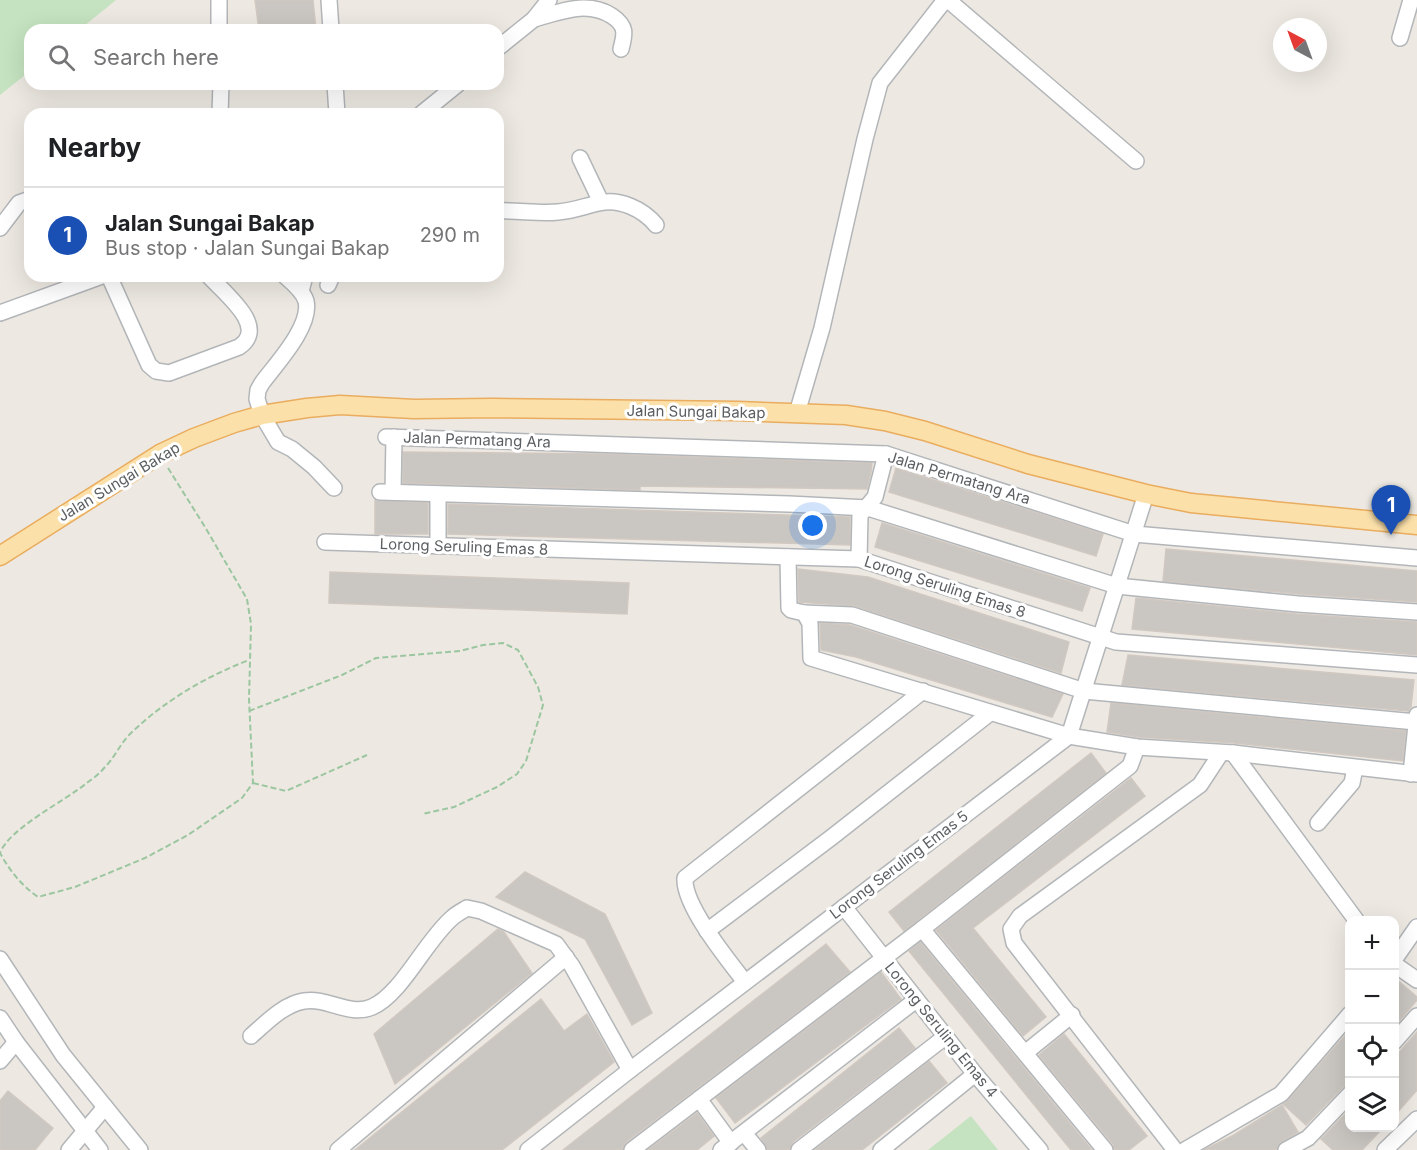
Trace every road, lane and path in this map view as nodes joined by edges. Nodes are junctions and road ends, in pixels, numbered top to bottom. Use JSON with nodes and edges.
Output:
{"nodes":[{"id":1,"x":219,"y":0,"type":"edge"},
{"id":2,"x":329,"y":0,"type":"edge"},
{"id":3,"x":549,"y":0,"type":"edge"},
{"id":4,"x":947,"y":0,"type":"edge"},
{"id":5,"x":1411,"y":0,"type":"edge"},
{"id":6,"x":534,"y":19,"type":"junction"},
{"id":7,"x":219,"y":24,"type":"edge"},
{"id":8,"x":331,"y":24,"type":"edge"},
{"id":9,"x":1400,"y":38,"type":"dead end"},
{"id":10,"x":504,"y":43,"type":"edge"},
{"id":11,"x":621,"y":49,"type":"dead end"},
{"id":12,"x":221,"y":90,"type":"edge"},
{"id":13,"x":335,"y":90,"type":"edge"},
{"id":14,"x":451,"y":90,"type":"edge"},
{"id":15,"x":220,"y":108,"type":"edge"},
{"id":16,"x":337,"y":108,"type":"edge"},
{"id":17,"x":428,"y":108,"type":"edge"},
{"id":18,"x":580,"y":158,"type":"dead end"},
{"id":19,"x":1136,"y":161,"type":"dead end"},
{"id":20,"x":24,"y":201,"type":"edge"},
{"id":21,"x":601,"y":202,"type":"junction"},
{"id":22,"x":504,"y":211,"type":"edge"},
{"id":23,"x":656,"y":225,"type":"dead end"},
{"id":24,"x":0,"y":228,"type":"edge"},
{"id":25,"x":86,"y":282,"type":"edge"},
{"id":26,"x":112,"y":282,"type":"edge"},
{"id":27,"x":214,"y":282,"type":"edge"},
{"id":28,"x":291,"y":282,"type":"edge"},
{"id":29,"x":303,"y":282,"type":"edge"},
{"id":30,"x":301,"y":291,"type":"junction"},
{"id":31,"x":0,"y":314,"type":"edge"},
{"id":32,"x":797,"y":413,"type":"junction"},
{"id":33,"x":262,"y":415,"type":"junction"},
{"id":34,"x":160,"y":454,"type":"junction"},
{"id":35,"x":886,"y":454,"type":"junction"},
{"id":36,"x":334,"y":488,"type":"dead end"},
{"id":37,"x":438,"y":494,"type":"junction"},
{"id":38,"x":1146,"y":494,"type":"junction"},
{"id":39,"x":868,"y":508,"type":"junction"},
{"id":40,"x":1417,"y":525,"type":"edge"},
{"id":41,"x":1134,"y":534,"type":"junction"},
{"id":42,"x":325,"y":542,"type":"dead end"},
{"id":43,"x":438,"y":546,"type":"junction"},
{"id":44,"x":0,"y":555,"type":"edge"},
{"id":45,"x":788,"y":557,"type":"junction"},
{"id":46,"x":1417,"y":558,"type":"edge"},
{"id":47,"x":859,"y":559,"type":"junction"},
{"id":48,"x":1117,"y":586,"type":"junction"},
{"id":49,"x":1417,"y":612,"type":"edge"},
{"id":50,"x":804,"y":613,"type":"junction"},
{"id":51,"x":1101,"y":637,"type":"junction"},
{"id":52,"x":249,"y":660,"type":"junction"},
{"id":53,"x":1417,"y":665,"type":"edge"},
{"id":54,"x":923,"y":690,"type":"junction"},
{"id":55,"x":1084,"y":691,"type":"junction"},
{"id":56,"x":249,"y":711,"type":"junction"},
{"id":57,"x":990,"y":713,"type":"junction"},
{"id":58,"x":1417,"y":715,"type":"edge"},
{"id":59,"x":1416,"y":722,"type":"edge"},
{"id":60,"x":1069,"y":736,"type":"junction"},
{"id":61,"x":1137,"y":747,"type":"junction"},
{"id":62,"x":1227,"y":753,"type":"junction"},
{"id":63,"x":367,"y":755,"type":"dead end"},
{"id":64,"x":1355,"y":768,"type":"junction"},
{"id":65,"x":1414,"y":774,"type":"edge"},
{"id":66,"x":253,"y":783,"type":"junction"},
{"id":67,"x":422,"y":814,"type":"dead end"},
{"id":68,"x":1317,"y":823,"type":"dead end"},
{"id":69,"x":844,"y":907,"type":"junction"},
{"id":70,"x":1352,"y":916,"type":"edge"},
{"id":71,"x":1417,"y":927,"type":"edge"},
{"id":72,"x":922,"y":929,"type":"junction"},
{"id":73,"x":707,"y":931,"type":"junction"},
{"id":74,"x":1399,"y":956,"type":"edge"},
{"id":75,"x":566,"y":957,"type":"junction"},
{"id":76,"x":0,"y":958,"type":"edge"},
{"id":77,"x":884,"y":959,"type":"junction"},
{"id":78,"x":1399,"y":965,"type":"edge"},
{"id":79,"x":1417,"y":980,"type":"edge"},
{"id":80,"x":745,"y":982,"type":"junction"},
{"id":81,"x":916,"y":1000,"type":"junction"},
{"id":82,"x":1072,"y":1015,"type":"junction"},
{"id":83,"x":1417,"y":1016,"type":"edge"},
{"id":84,"x":0,"y":1018,"type":"edge"},
{"id":85,"x":1345,"y":1020,"type":"edge"},
{"id":86,"x":251,"y":1036,"type":"dead end"},
{"id":87,"x":945,"y":1036,"type":"junction"},
{"id":88,"x":1399,"y":1037,"type":"edge"},
{"id":89,"x":16,"y":1042,"type":"junction"},
{"id":90,"x":1025,"y":1053,"type":"junction"},
{"id":91,"x":0,"y":1061,"type":"edge"},
{"id":92,"x":630,"y":1070,"type":"junction"},
{"id":93,"x":975,"y":1074,"type":"junction"},
{"id":94,"x":699,"y":1099,"type":"junction"},
{"id":95,"x":1345,"y":1101,"type":"edge"},
{"id":96,"x":105,"y":1107,"type":"junction"},
{"id":97,"x":1417,"y":1119,"type":"edge"},
{"id":98,"x":85,"y":1130,"type":"junction"},
{"id":99,"x":744,"y":1133,"type":"junction"},
{"id":100,"x":1312,"y":1144,"type":"edge"},
{"id":101,"x":726,"y":1146,"type":"edge"},
{"id":102,"x":69,"y":1150,"type":"edge"},
{"id":103,"x":100,"y":1150,"type":"edge"},
{"id":104,"x":140,"y":1150,"type":"edge"},
{"id":105,"x":338,"y":1150,"type":"edge"},
{"id":106,"x":528,"y":1150,"type":"edge"},
{"id":107,"x":632,"y":1150,"type":"edge"},
{"id":108,"x":758,"y":1150,"type":"edge"},
{"id":109,"x":799,"y":1150,"type":"edge"},
{"id":110,"x":881,"y":1150,"type":"edge"},
{"id":111,"x":1040,"y":1150,"type":"edge"},
{"id":112,"x":1105,"y":1150,"type":"edge"},
{"id":113,"x":1175,"y":1150,"type":"edge"},
{"id":114,"x":1185,"y":1150,"type":"edge"},
{"id":115,"x":1286,"y":1150,"type":"edge"},
{"id":116,"x":1384,"y":1150,"type":"edge"}],
"edges":[{"from":1,"to":7,"type":"street"},
{"from":2,"to":8,"type":"street"},
{"from":3,"to":6,"type":"street"},
{"from":4,"to":19,"type":"street"},
{"from":4,"to":32,"type":"street"},
{"from":5,"to":9,"type":"street"},
{"from":6,"to":10,"type":"street"},
{"from":6,"to":11,"type":"street"},
{"from":12,"to":15,"type":"street"},
{"from":13,"to":16,"type":"street"},
{"from":14,"to":17,"type":"street"},
{"from":18,"to":21,"type":"street"},
{"from":20,"to":24,"type":"street"},
{"from":21,"to":22,"type":"street"},
{"from":21,"to":23,"type":"street"},
{"from":25,"to":31,"type":"street"},
{"from":26,"to":27,"type":"street"},
{"from":28,"to":30,"type":"street"},
{"from":29,"to":30,"type":"street"},
{"from":30,"to":33,"type":"street"},
{"from":32,"to":33,"type":"main road","name":"Jalan Sungai Bakap"},
{"from":32,"to":38,"type":"main road","name":"Jalan Sungai Bakap"},
{"from":33,"to":34,"type":"main road","name":"Jalan Sungai Bakap"},
{"from":33,"to":36,"type":"street"},
{"from":34,"to":44,"type":"main road","name":"Jalan Sungai Bakap"},
{"from":34,"to":52,"type":"path"},
{"from":35,"to":37,"type":"street","name":"Jalan Permatang Ara"},
{"from":35,"to":39,"type":"street"},
{"from":35,"to":41,"type":"street","name":"Jalan Permatang Ara"},
{"from":37,"to":39,"type":"street"},
{"from":37,"to":43,"type":"street"},
{"from":38,"to":40,"type":"main road","name":"Jalan Sungai Bakap"},
{"from":38,"to":41,"type":"street"},
{"from":39,"to":47,"type":"street"},
{"from":39,"to":48,"type":"street"},
{"from":41,"to":46,"type":"street","name":"Jalan Permatang Ara"},
{"from":41,"to":48,"type":"street"},
{"from":42,"to":43,"type":"street","name":"Lorong Seruling Emas 8"},
{"from":43,"to":45,"type":"street","name":"Lorong Seruling Emas 8"},
{"from":45,"to":47,"type":"street","name":"Lorong Seruling Emas 8"},
{"from":45,"to":50,"type":"street"},
{"from":47,"to":51,"type":"street","name":"Lorong Seruling Emas 8"},
{"from":48,"to":49,"type":"street"},
{"from":48,"to":51,"type":"street"},
{"from":50,"to":54,"type":"street"},
{"from":50,"to":55,"type":"street"},
{"from":51,"to":53,"type":"street","name":"Lorong Seruling Emas 8"},
{"from":51,"to":55,"type":"street"},
{"from":52,"to":56,"type":"path"},
{"from":52,"to":66,"type":"path"},
{"from":54,"to":57,"type":"street"},
{"from":54,"to":73,"type":"street"},
{"from":55,"to":59,"type":"street"},
{"from":55,"to":60,"type":"street"},
{"from":56,"to":66,"type":"path"},
{"from":56,"to":67,"type":"path"},
{"from":57,"to":60,"type":"street"},
{"from":57,"to":73,"type":"street"},
{"from":58,"to":59,"type":"street"},
{"from":59,"to":65,"type":"street"},
{"from":60,"to":61,"type":"street"},
{"from":60,"to":69,"type":"street","name":"Lorong Seruling Emas 5"},
{"from":61,"to":62,"type":"street"},
{"from":61,"to":72,"type":"street"},
{"from":62,"to":64,"type":"street"},
{"from":62,"to":70,"type":"street"},
{"from":62,"to":82,"type":"street"},
{"from":63,"to":66,"type":"path"},
{"from":64,"to":65,"type":"street"},
{"from":64,"to":68,"type":"street"},
{"from":69,"to":77,"type":"street","name":"Lorong Seruling Emas 4"},
{"from":69,"to":80,"type":"street","name":"Lorong Seruling Emas 5"},
{"from":71,"to":74,"type":"street"},
{"from":72,"to":77,"type":"street"},
{"from":72,"to":90,"type":"street"},
{"from":73,"to":80,"type":"street"},
{"from":75,"to":86,"type":"street"},
{"from":75,"to":92,"type":"street"},
{"from":75,"to":105,"type":"street"},
{"from":76,"to":96,"type":"street"},
{"from":77,"to":81,"type":"street","name":"Lorong Seruling Emas 4"},
{"from":77,"to":94,"type":"street"},
{"from":78,"to":79,"type":"street"},
{"from":80,"to":92,"type":"street","name":"Lorong Seruling Emas 5"},
{"from":81,"to":87,"type":"street","name":"Lorong Seruling Emas 4"},
{"from":81,"to":99,"type":"street"},
{"from":82,"to":90,"type":"street"},
{"from":82,"to":113,"type":"street"},
{"from":83,"to":88,"type":"street"},
{"from":84,"to":89,"type":"street"},
{"from":85,"to":114,"type":"street"},
{"from":87,"to":93,"type":"street","name":"Lorong Seruling Emas 4"},
{"from":87,"to":109,"type":"street"},
{"from":89,"to":91,"type":"street"},
{"from":89,"to":98,"type":"street"},
{"from":90,"to":112,"type":"street"},
{"from":92,"to":106,"type":"street","name":"Lorong Seruling Emas 5"},
{"from":93,"to":110,"type":"street"},
{"from":93,"to":111,"type":"street","name":"Lorong Seruling Emas 4"},
{"from":94,"to":101,"type":"street"},
{"from":94,"to":107,"type":"street"},
{"from":95,"to":100,"type":"street"},
{"from":96,"to":98,"type":"street"},
{"from":96,"to":104,"type":"street"},
{"from":97,"to":116,"type":"street"},
{"from":98,"to":102,"type":"street"},
{"from":98,"to":103,"type":"street"},
{"from":99,"to":101,"type":"street"},
{"from":99,"to":108,"type":"street"},
{"from":100,"to":115,"type":"street"}]}
